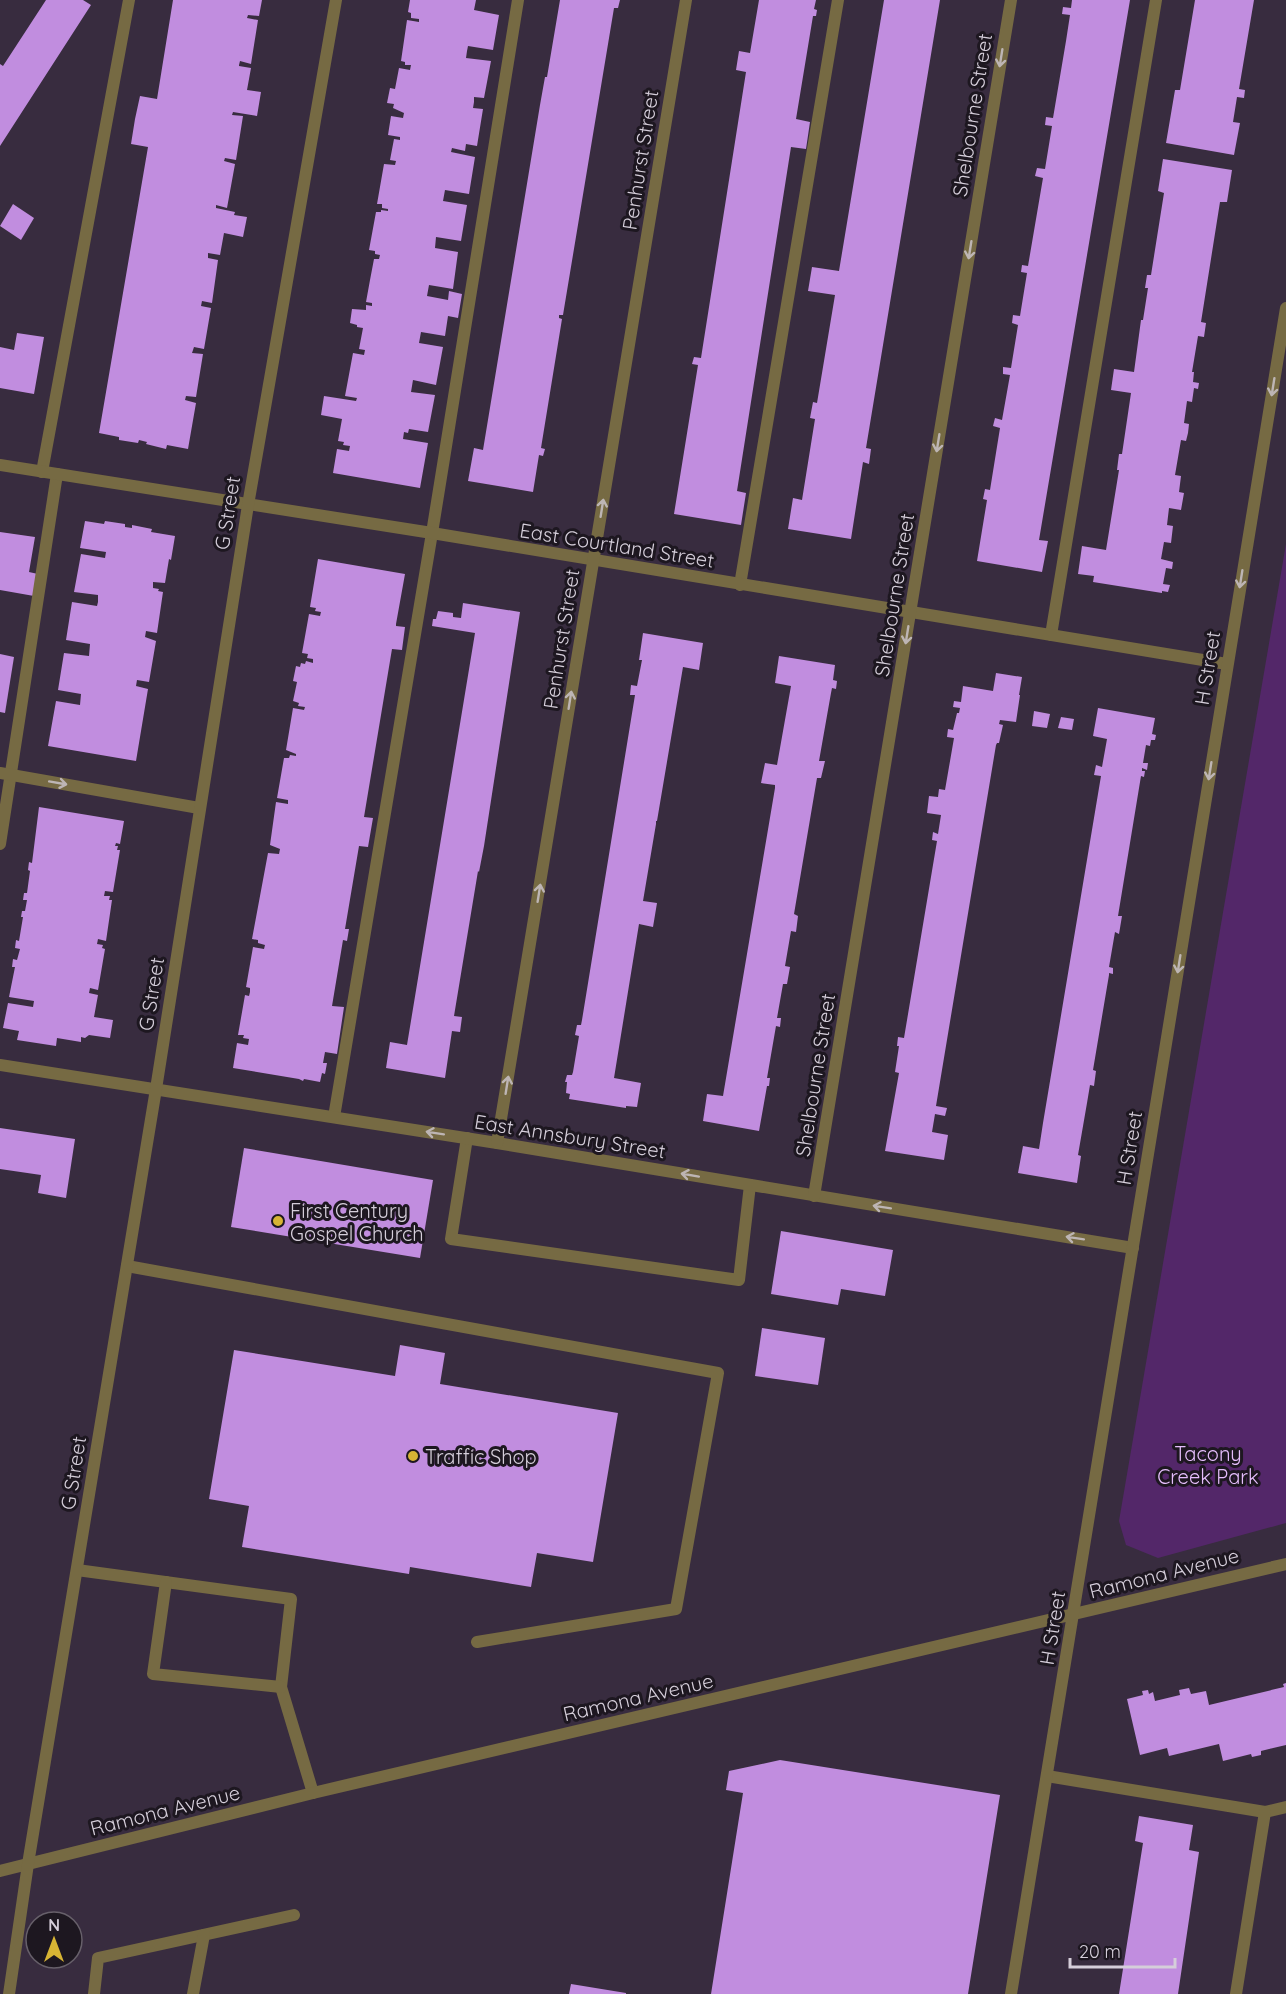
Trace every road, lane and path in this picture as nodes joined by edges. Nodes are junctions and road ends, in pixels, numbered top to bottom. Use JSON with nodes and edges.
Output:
{"nodes":[{"id":1,"x":129,"y":0,"type":"edge"},
{"id":2,"x":336,"y":0,"type":"edge"},
{"id":3,"x":518,"y":0,"type":"edge"},
{"id":4,"x":686,"y":0,"type":"edge"},
{"id":5,"x":838,"y":0,"type":"edge"},
{"id":6,"x":1011,"y":0,"type":"edge"},
{"id":7,"x":1156,"y":0,"type":"edge"},
{"id":8,"x":1286,"y":308,"type":"edge"},
{"id":9,"x":0,"y":465,"type":"edge"},
{"id":10,"x":42,"y":472,"type":"junction"},
{"id":11,"x":57,"y":474,"type":"junction"},
{"id":12,"x":248,"y":505,"type":"junction"},
{"id":13,"x":432,"y":533,"type":"junction"},
{"id":14,"x":593,"y":561,"type":"junction"},
{"id":15,"x":740,"y":585,"type":"junction"},
{"id":16,"x":910,"y":612,"type":"junction"},
{"id":17,"x":1051,"y":635,"type":"junction"},
{"id":18,"x":1227,"y":664,"type":"junction"},
{"id":19,"x":5,"y":774,"type":"edge"},
{"id":20,"x":200,"y":808,"type":"junction"},
{"id":21,"x":0,"y":844,"type":"edge"},
{"id":22,"x":0,"y":1065,"type":"edge"},
{"id":23,"x":156,"y":1089,"type":"junction"},
{"id":24,"x":334,"y":1117,"type":"junction"},
{"id":25,"x":467,"y":1138,"type":"junction"},
{"id":26,"x":497,"y":1143,"type":"junction"},
{"id":27,"x":750,"y":1185,"type":"junction"},
{"id":28,"x":814,"y":1196,"type":"junction"},
{"id":29,"x":1133,"y":1248,"type":"junction"},
{"id":30,"x":127,"y":1266,"type":"junction"},
{"id":31,"x":1286,"y":1564,"type":"edge"},
{"id":32,"x":77,"y":1570,"type":"junction"},
{"id":33,"x":166,"y":1582,"type":"junction"},
{"id":34,"x":1074,"y":1615,"type":"junction"},
{"id":35,"x":477,"y":1642,"type":"dead end"},
{"id":36,"x":281,"y":1687,"type":"junction"},
{"id":37,"x":1047,"y":1776,"type":"junction"},
{"id":38,"x":313,"y":1793,"type":"junction"},
{"id":39,"x":1286,"y":1807,"type":"edge"},
{"id":40,"x":1265,"y":1812,"type":"junction"},
{"id":41,"x":28,"y":1864,"type":"junction"},
{"id":42,"x":0,"y":1871,"type":"edge"},
{"id":43,"x":294,"y":1915,"type":"dead end"},
{"id":44,"x":204,"y":1935,"type":"junction"},
{"id":45,"x":9,"y":1994,"type":"edge"},
{"id":46,"x":94,"y":1994,"type":"edge"},
{"id":47,"x":193,"y":1994,"type":"edge"},
{"id":48,"x":1011,"y":1994,"type":"edge"},
{"id":49,"x":1236,"y":1994,"type":"edge"}],
"edges":[{"from":1,"to":10,"type":"street"},
{"from":2,"to":12,"type":"street","name":"G Street"},
{"from":3,"to":13,"type":"street"},
{"from":14,"to":4,"type":"street","name":"Penhurst Street","one_way":true},
{"from":5,"to":15,"type":"street"},
{"from":6,"to":16,"type":"street","name":"Shelbourne Street","one_way":true},
{"from":7,"to":17,"type":"street"},
{"from":8,"to":18,"type":"street","name":"H Street","one_way":true},
{"from":9,"to":10,"type":"street","name":"East Courtland Street"},
{"from":10,"to":11,"type":"street","name":"East Courtland Street"},
{"from":11,"to":12,"type":"street","name":"East Courtland Street"},
{"from":11,"to":19,"type":"street"},
{"from":12,"to":13,"type":"street","name":"East Courtland Street"},
{"from":12,"to":20,"type":"street","name":"G Street"},
{"from":13,"to":14,"type":"street","name":"East Courtland Street"},
{"from":13,"to":24,"type":"street"},
{"from":14,"to":15,"type":"street","name":"East Courtland Street"},
{"from":26,"to":14,"type":"street","name":"Penhurst Street","one_way":true},
{"from":15,"to":16,"type":"street","name":"East Courtland Street"},
{"from":16,"to":17,"type":"street","name":"East Courtland Street"},
{"from":16,"to":28,"type":"street","name":"Shelbourne Street","one_way":true},
{"from":17,"to":18,"type":"street","name":"East Courtland Street"},
{"from":18,"to":29,"type":"street","name":"H Street","one_way":true},
{"from":19,"to":20,"type":"street","one_way":true},
{"from":19,"to":21,"type":"street"},
{"from":20,"to":23,"type":"street","name":"G Street"},
{"from":22,"to":23,"type":"street","name":"East Annsbury Street"},
{"from":23,"to":24,"type":"street","name":"East Annsbury Street"},
{"from":23,"to":30,"type":"street","name":"G Street"},
{"from":25,"to":24,"type":"street","name":"East Annsbury Street","one_way":true},
{"from":25,"to":26,"type":"street","name":"East Annsbury Street"},
{"from":25,"to":27,"type":"street"},
{"from":27,"to":26,"type":"street","name":"East Annsbury Street","one_way":true},
{"from":27,"to":28,"type":"street","name":"East Annsbury Street"},
{"from":29,"to":28,"type":"street","name":"East Annsbury Street","one_way":true},
{"from":29,"to":34,"type":"street","name":"H Street"},
{"from":30,"to":32,"type":"street","name":"G Street"},
{"from":30,"to":35,"type":"street"},
{"from":31,"to":34,"type":"street","name":"Ramona Avenue"},
{"from":32,"to":33,"type":"street"},
{"from":32,"to":41,"type":"street","name":"G Street"},
{"from":33,"to":36,"type":"street"},
{"from":33,"to":36,"type":"street"},
{"from":34,"to":37,"type":"street","name":"H Street"},
{"from":34,"to":38,"type":"street","name":"Ramona Avenue"},
{"from":36,"to":38,"type":"street"},
{"from":37,"to":40,"type":"street"},
{"from":37,"to":48,"type":"street","name":"H Street"},
{"from":38,"to":41,"type":"street","name":"Ramona Avenue"},
{"from":39,"to":40,"type":"street"},
{"from":40,"to":49,"type":"street"},
{"from":41,"to":42,"type":"street","name":"Ramona Avenue"},
{"from":41,"to":45,"type":"street","name":"G Street"},
{"from":43,"to":44,"type":"street"},
{"from":44,"to":46,"type":"street"},
{"from":44,"to":47,"type":"street"}]}
